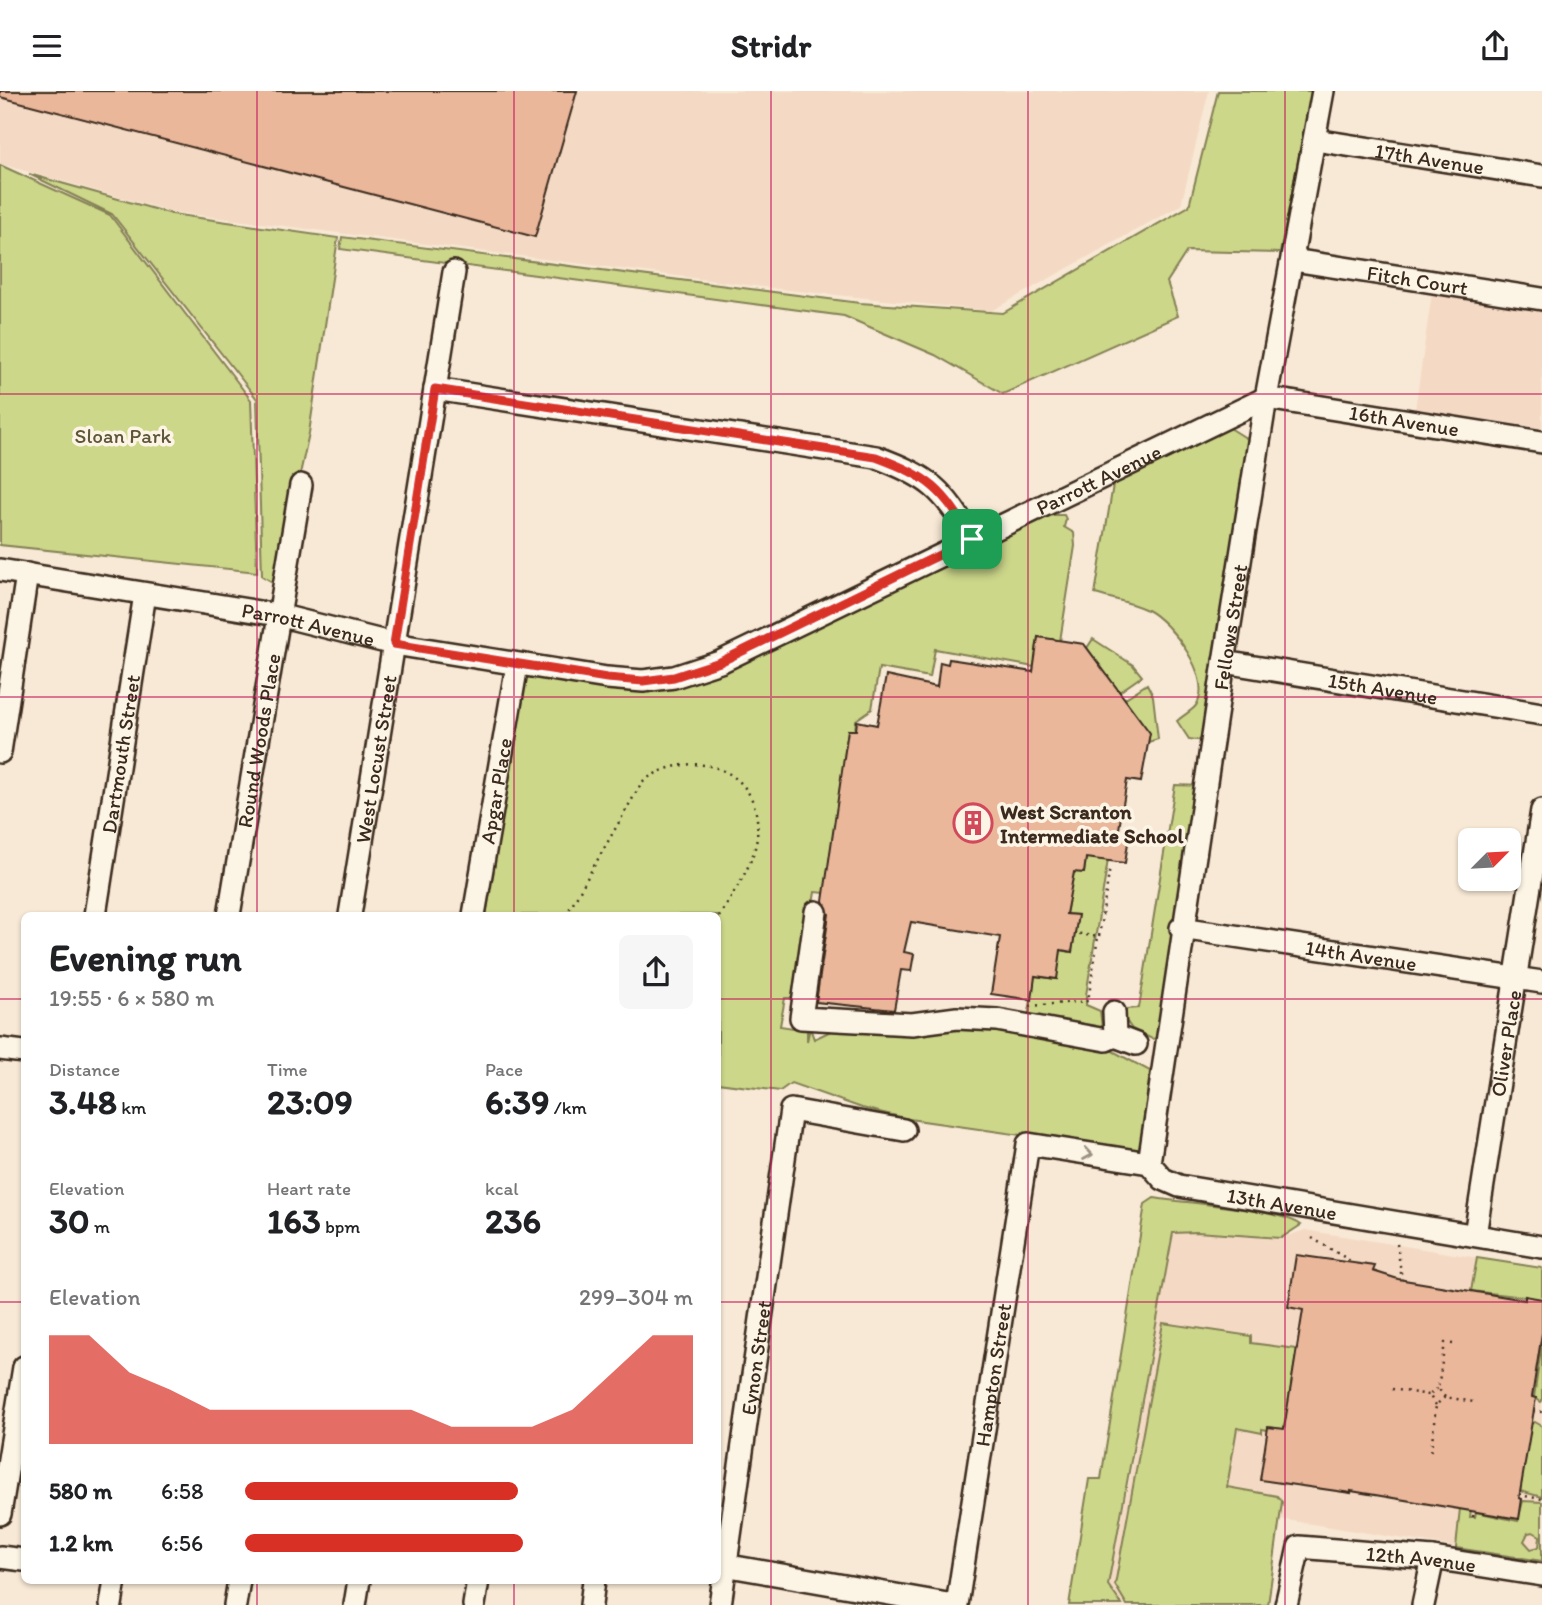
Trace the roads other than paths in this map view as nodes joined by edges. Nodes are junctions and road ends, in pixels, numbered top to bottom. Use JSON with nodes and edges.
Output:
{"nodes":[{"id":1,"x":1323,"y":91,"type":"edge"},
{"id":2,"x":1315,"y":140,"type":"junction"},
{"id":3,"x":1542,"y":176,"type":"edge"},
{"id":4,"x":1293,"y":260,"type":"junction"},
{"id":5,"x":454,"y":272,"type":"dead end"},
{"id":6,"x":1542,"y":299,"type":"edge"},
{"id":7,"x":435,"y":389,"type":"junction"},
{"id":8,"x":1266,"y":398,"type":"junction"},
{"id":9,"x":1542,"y":442,"type":"edge"},
{"id":10,"x":301,"y":485,"type":"dead end"},
{"id":11,"x":972,"y":539,"type":"junction"},
{"id":12,"x":0,"y":570,"type":"edge"},
{"id":13,"x":27,"y":574,"type":"junction"},
{"id":14,"x":145,"y":594,"type":"junction"},
{"id":15,"x":278,"y":615,"type":"junction"},
{"id":16,"x":394,"y":644,"type":"junction"},
{"id":17,"x":1224,"y":661,"type":"junction"},
{"id":18,"x":517,"y":665,"type":"junction"},
{"id":19,"x":1542,"y":714,"type":"edge"},
{"id":20,"x":0,"y":752,"type":"edge"},
{"id":21,"x":1542,"y":810,"type":"edge"},
{"id":22,"x":95,"y":912,"type":"edge"},
{"id":23,"x":229,"y":912,"type":"edge"},
{"id":24,"x":350,"y":912,"type":"edge"},
{"id":25,"x":475,"y":912,"type":"edge"},
{"id":26,"x":816,"y":912,"type":"dead end"},
{"id":27,"x":1181,"y":928,"type":"junction"},
{"id":28,"x":1514,"y":978,"type":"junction"},
{"id":29,"x":1542,"y":982,"type":"edge"},
{"id":30,"x":1114,"y":1012,"type":"dead end"},
{"id":31,"x":1115,"y":1036,"type":"junction"},
{"id":32,"x":1136,"y":1044,"type":"dead end"},
{"id":33,"x":0,"y":1049,"type":"edge"},
{"id":34,"x":21,"y":1052,"type":"edge"},
{"id":35,"x":904,"y":1130,"type":"dead end"},
{"id":36,"x":1149,"y":1163,"type":"junction"},
{"id":37,"x":1475,"y":1235,"type":"junction"},
{"id":38,"x":1542,"y":1247,"type":"edge"},
{"id":39,"x":21,"y":1406,"type":"edge"},
{"id":40,"x":17,"y":1457,"type":"edge"},
{"id":41,"x":0,"y":1514,"type":"edge"},
{"id":42,"x":0,"y":1557,"type":"edge"},
{"id":43,"x":1433,"y":1558,"type":"junction"},
{"id":44,"x":21,"y":1560,"type":"edge"},
{"id":45,"x":722,"y":1565,"type":"edge"},
{"id":46,"x":1542,"y":1575,"type":"edge"},
{"id":47,"x":115,"y":1584,"type":"edge"},
{"id":48,"x":238,"y":1584,"type":"edge"},
{"id":49,"x":358,"y":1584,"type":"edge"},
{"id":50,"x":477,"y":1584,"type":"edge"},
{"id":51,"x":593,"y":1584,"type":"edge"},
{"id":52,"x":111,"y":1605,"type":"edge"},
{"id":53,"x":235,"y":1605,"type":"edge"},
{"id":54,"x":355,"y":1605,"type":"edge"},
{"id":55,"x":474,"y":1605,"type":"edge"},
{"id":56,"x":590,"y":1605,"type":"edge"},
{"id":57,"x":720,"y":1605,"type":"edge"},
{"id":58,"x":955,"y":1605,"type":"edge"},
{"id":59,"x":1286,"y":1605,"type":"edge"},
{"id":60,"x":1423,"y":1605,"type":"edge"}],
"edges":[{"from":1,"to":2,"type":"street","name":"Fellows Street"},
{"from":2,"to":3,"type":"street","name":"17th Avenue"},
{"from":2,"to":4,"type":"street","name":"Fellows Street"},
{"from":4,"to":6,"type":"street","name":"Fitch Court"},
{"from":4,"to":8,"type":"street","name":"Fellows Street"},
{"from":5,"to":7,"type":"street","name":"West Locust Street"},
{"from":7,"to":11,"type":"street"},
{"from":7,"to":16,"type":"street","name":"West Locust Street"},
{"from":8,"to":9,"type":"street","name":"16th Avenue"},
{"from":8,"to":11,"type":"street","name":"Parrott Avenue"},
{"from":8,"to":17,"type":"street","name":"Fellows Street"},
{"from":10,"to":15,"type":"street","name":"Round Woods Place"},
{"from":11,"to":18,"type":"street","name":"Parrott Avenue"},
{"from":12,"to":13,"type":"street","name":"Parrott Avenue"},
{"from":13,"to":14,"type":"street","name":"Parrott Avenue"},
{"from":13,"to":20,"type":"street"},
{"from":14,"to":15,"type":"street","name":"Parrott Avenue"},
{"from":14,"to":22,"type":"street","name":"Dartmouth Street"},
{"from":15,"to":16,"type":"street","name":"Parrott Avenue"},
{"from":15,"to":23,"type":"street","name":"Round Woods Place"},
{"from":16,"to":18,"type":"street","name":"Parrott Avenue"},
{"from":16,"to":24,"type":"street","name":"West Locust Street"},
{"from":17,"to":19,"type":"street","name":"15th Avenue"},
{"from":17,"to":27,"type":"street","name":"Fellows Street"},
{"from":18,"to":25,"type":"street","name":"Apgar Place"},
{"from":21,"to":28,"type":"street","name":"Oliver Place"},
{"from":26,"to":31,"type":"street"},
{"from":27,"to":28,"type":"street","name":"14th Avenue"},
{"from":27,"to":36,"type":"street","name":"Fellows Street"},
{"from":28,"to":29,"type":"street","name":"14th Avenue"},
{"from":28,"to":37,"type":"street","name":"Oliver Place"},
{"from":30,"to":31,"type":"street"},
{"from":31,"to":32,"type":"street"},
{"from":33,"to":34,"type":"street"},
{"from":35,"to":45,"type":"street","name":"Eynon Street"},
{"from":36,"to":37,"type":"street","name":"13th Avenue"},
{"from":58,"to":36,"type":"street","name":"Hampton Street","one_way":true},
{"from":37,"to":38,"type":"street","name":"13th Avenue"},
{"from":39,"to":40,"type":"street"},
{"from":40,"to":41,"type":"street"},
{"from":42,"to":44,"type":"street"},
{"from":43,"to":46,"type":"street","name":"12th Avenue"},
{"from":43,"to":59,"type":"street","name":"12th Avenue"},
{"from":43,"to":60,"type":"street"},
{"from":45,"to":57,"type":"street","name":"Eynon Street"},
{"from":45,"to":58,"type":"street"},
{"from":47,"to":52,"type":"street"},
{"from":48,"to":53,"type":"street"},
{"from":49,"to":54,"type":"street"},
{"from":50,"to":55,"type":"street"},
{"from":51,"to":56,"type":"street"}]}
